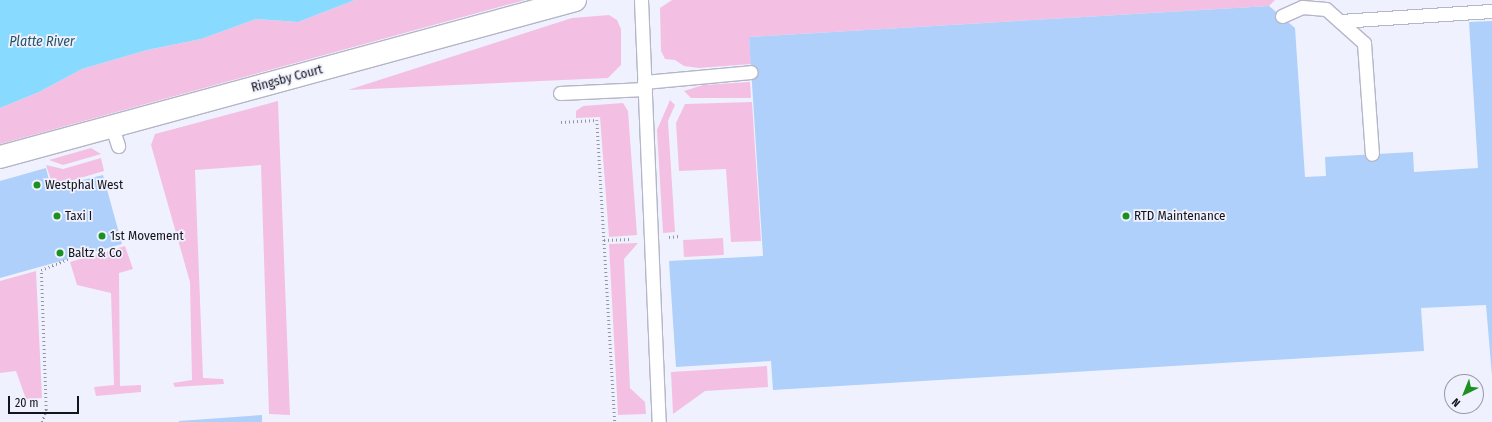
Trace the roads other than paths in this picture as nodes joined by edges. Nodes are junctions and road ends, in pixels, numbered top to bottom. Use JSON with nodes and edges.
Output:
{"nodes":[{"id":1,"x":575,"y":0,"type":"edge"},
{"id":2,"x":641,"y":0,"type":"edge"},
{"id":3,"x":1319,"y":4,"type":"edge"},
{"id":4,"x":1492,"y":11,"type":"edge"},
{"id":5,"x":1282,"y":16,"type":"dead end"},
{"id":6,"x":1340,"y":22,"type":"junction"},
{"id":7,"x":751,"y":72,"type":"dead end"},
{"id":8,"x":644,"y":85,"type":"junction"},
{"id":9,"x":560,"y":93,"type":"dead end"},
{"id":10,"x":1372,"y":154,"type":"dead end"},
{"id":11,"x":0,"y":157,"type":"edge"},
{"id":12,"x":659,"y":422,"type":"edge"}],
"edges":[{"from":1,"to":11,"type":"street","name":"Ringsby Court"},
{"from":2,"to":8,"type":"lane"},
{"from":3,"to":5,"type":"lane"},
{"from":3,"to":6,"type":"lane"},
{"from":4,"to":6,"type":"lane"},
{"from":6,"to":10,"type":"lane"},
{"from":7,"to":8,"type":"lane"},
{"from":8,"to":9,"type":"lane"},
{"from":8,"to":12,"type":"lane"}]}
